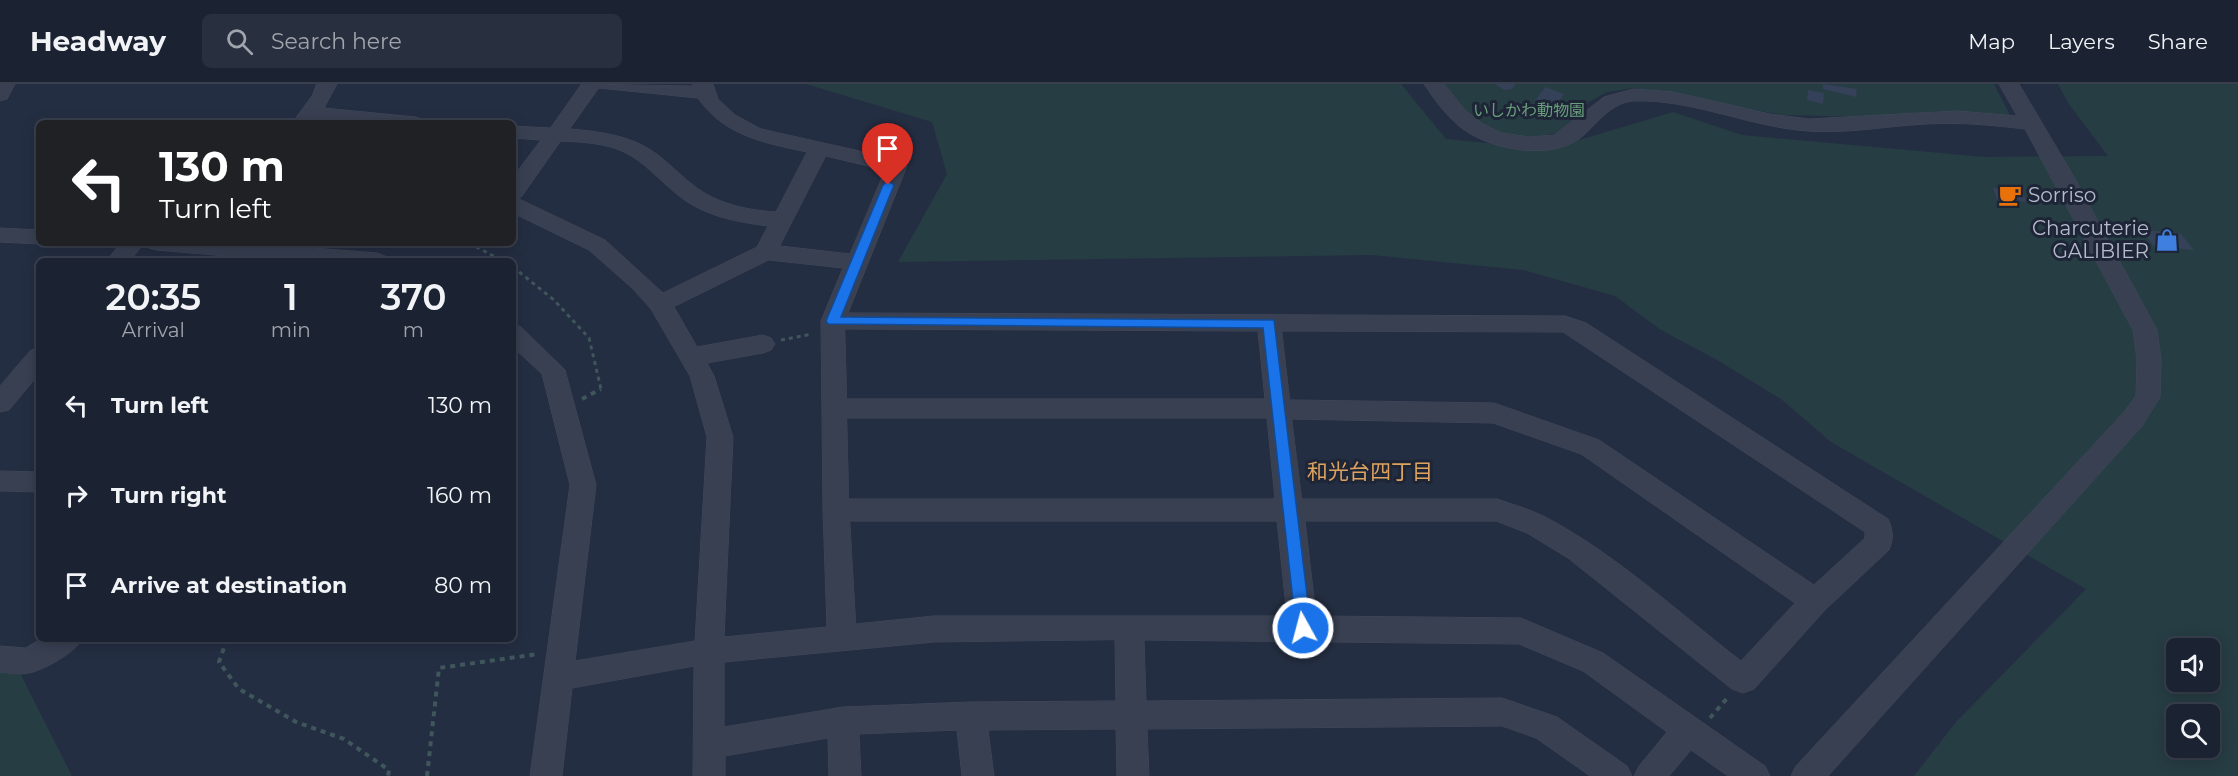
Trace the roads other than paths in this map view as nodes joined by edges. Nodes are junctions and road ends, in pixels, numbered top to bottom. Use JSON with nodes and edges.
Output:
{"nodes":[{"id":1,"x":5,"y":84,"type":"edge"},
{"id":2,"x":327,"y":84,"type":"edge"},
{"id":3,"x":592,"y":84,"type":"edge"},
{"id":4,"x":606,"y":84,"type":"edge"},
{"id":5,"x":1434,"y":84,"type":"edge"},
{"id":6,"x":2009,"y":84,"type":"edge"},
{"id":7,"x":704,"y":88,"type":"edge"},
{"id":8,"x":0,"y":95,"type":"edge"},
{"id":9,"x":306,"y":118,"type":"edge"},
{"id":10,"x":350,"y":120,"type":"edge"},
{"id":11,"x":2031,"y":124,"type":"junction"},
{"id":12,"x":516,"y":132,"type":"edge"},
{"id":13,"x":555,"y":136,"type":"junction"},
{"id":14,"x":819,"y":149,"type":"junction"},
{"id":15,"x":516,"y":188,"type":"edge"},
{"id":16,"x":516,"y":205,"type":"edge"},
{"id":17,"x":782,"y":220,"type":"junction"},
{"id":18,"x":0,"y":235,"type":"edge"},
{"id":19,"x":36,"y":237,"type":"edge"},
{"id":20,"x":130,"y":246,"type":"edge"},
{"id":21,"x":188,"y":246,"type":"edge"},
{"id":22,"x":766,"y":252,"type":"junction"},
{"id":23,"x":291,"y":256,"type":"edge"},
{"id":24,"x":120,"y":258,"type":"edge"},
{"id":25,"x":325,"y":258,"type":"edge"},
{"id":26,"x":856,"y":262,"type":"junction"},
{"id":27,"x":660,"y":304,"type":"junction"},
{"id":28,"x":1269,"y":324,"type":"junction"},
{"id":29,"x":833,"y":326,"type":"junction"},
{"id":30,"x":516,"y":336,"type":"edge"},
{"id":31,"x":763,"y":344,"type":"road end"},
{"id":32,"x":692,"y":357,"type":"junction"},
{"id":33,"x":36,"y":361,"type":"edge"},
{"id":34,"x":0,"y":404,"type":"edge"},
{"id":35,"x":834,"y":408,"type":"junction"},
{"id":36,"x":1279,"y":409,"type":"junction"},
{"id":37,"x":0,"y":481,"type":"edge"},
{"id":38,"x":36,"y":482,"type":"edge"},
{"id":39,"x":1289,"y":508,"type":"junction"},
{"id":40,"x":836,"y":510,"type":"junction"},
{"id":41,"x":1815,"y":601,"type":"junction"},
{"id":42,"x":1129,"y":627,"type":"junction"},
{"id":43,"x":1303,"y":628,"type":"junction"},
{"id":44,"x":842,"y":636,"type":"junction"},
{"id":45,"x":62,"y":642,"type":"edge"},
{"id":46,"x":709,"y":651,"type":"junction"},
{"id":47,"x":0,"y":659,"type":"edge"},
{"id":48,"x":562,"y":664,"type":"junction"},
{"id":49,"x":1130,"y":715,"type":"junction"},
{"id":50,"x":971,"y":716,"type":"junction"},
{"id":51,"x":843,"y":721,"type":"junction"},
{"id":52,"x":1696,"y":735,"type":"junction"},
{"id":53,"x":710,"y":744,"type":"junction"},
{"id":54,"x":546,"y":776,"type":"edge"},
{"id":55,"x":709,"y":776,"type":"edge"},
{"id":56,"x":845,"y":776,"type":"edge"},
{"id":57,"x":978,"y":776,"type":"edge"},
{"id":58,"x":1133,"y":776,"type":"edge"},
{"id":59,"x":1616,"y":776,"type":"edge"},
{"id":60,"x":1650,"y":776,"type":"edge"},
{"id":61,"x":1754,"y":776,"type":"edge"},
{"id":62,"x":1807,"y":776,"type":"edge"}],
"edges":[{"from":1,"to":8,"type":"street"},
{"from":2,"to":9,"type":"street"},
{"from":3,"to":13,"type":"street"},
{"from":4,"to":7,"type":"street"},
{"from":5,"to":11,"type":"street"},
{"from":6,"to":11,"type":"street"},
{"from":7,"to":14,"type":"street"},
{"from":9,"to":10,"type":"street"},
{"from":11,"to":62,"type":"street"},
{"from":12,"to":13,"type":"street"},
{"from":13,"to":15,"type":"street"},
{"from":13,"to":17,"type":"street"},
{"from":14,"to":17,"type":"street"},
{"from":14,"to":26,"type":"street"},
{"from":16,"to":27,"type":"street"},
{"from":17,"to":22,"type":"street"},
{"from":18,"to":19,"type":"street"},
{"from":20,"to":24,"type":"street"},
{"from":21,"to":23,"type":"street"},
{"from":22,"to":26,"type":"street"},
{"from":22,"to":27,"type":"street"},
{"from":23,"to":25,"type":"street"},
{"from":26,"to":29,"type":"street"},
{"from":27,"to":32,"type":"street"},
{"from":28,"to":29,"type":"street"},
{"from":28,"to":36,"type":"street"},
{"from":28,"to":41,"type":"street"},
{"from":29,"to":35,"type":"street"},
{"from":30,"to":48,"type":"street"},
{"from":31,"to":32,"type":"street"},
{"from":32,"to":46,"type":"street"},
{"from":33,"to":34,"type":"street"},
{"from":35,"to":36,"type":"street"},
{"from":35,"to":40,"type":"street"},
{"from":36,"to":39,"type":"street"},
{"from":36,"to":41,"type":"street"},
{"from":37,"to":38,"type":"street"},
{"from":39,"to":40,"type":"street"},
{"from":39,"to":41,"type":"street"},
{"from":39,"to":43,"type":"street"},
{"from":40,"to":44,"type":"street"},
{"from":42,"to":43,"type":"street"},
{"from":42,"to":44,"type":"street"},
{"from":42,"to":49,"type":"street"},
{"from":43,"to":52,"type":"street"},
{"from":44,"to":46,"type":"street"},
{"from":45,"to":47,"type":"street"},
{"from":46,"to":48,"type":"street"},
{"from":46,"to":53,"type":"street"},
{"from":48,"to":54,"type":"street"},
{"from":49,"to":50,"type":"street"},
{"from":49,"to":58,"type":"street"},
{"from":49,"to":59,"type":"street"},
{"from":50,"to":51,"type":"street"},
{"from":50,"to":57,"type":"street"},
{"from":51,"to":53,"type":"street"},
{"from":51,"to":56,"type":"street"},
{"from":52,"to":60,"type":"street"},
{"from":52,"to":61,"type":"street"},
{"from":53,"to":55,"type":"street"}]}
